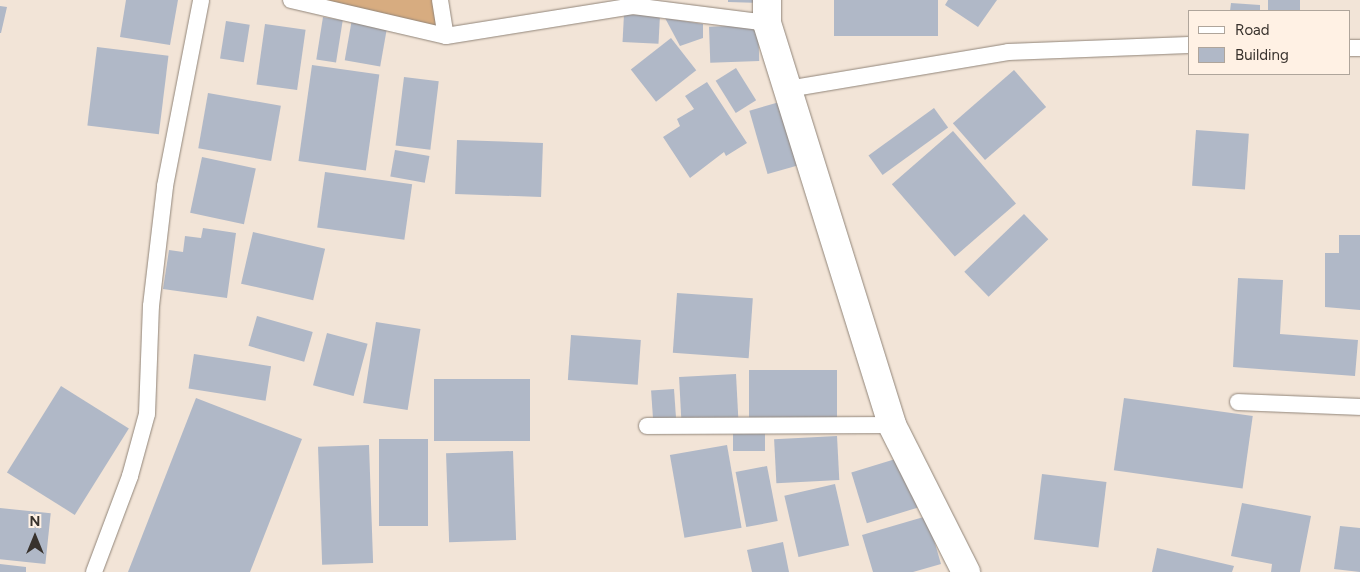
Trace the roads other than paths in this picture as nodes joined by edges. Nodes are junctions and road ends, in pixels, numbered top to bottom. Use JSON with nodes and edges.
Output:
{"nodes":[{"id":1,"x":201,"y":0,"type":"edge"},
{"id":2,"x":291,"y":0,"type":"edge"},
{"id":3,"x":440,"y":0,"type":"edge"},
{"id":4,"x":767,"y":12,"type":"edge"},
{"id":5,"x":446,"y":36,"type":"junction"},
{"id":6,"x":1188,"y":45,"type":"edge"},
{"id":7,"x":788,"y":89,"type":"junction"},
{"id":8,"x":1238,"y":402,"type":"dead end"},
{"id":9,"x":1360,"y":407,"type":"edge"},
{"id":10,"x":892,"y":425,"type":"junction"},
{"id":11,"x":647,"y":426,"type":"dead end"},
{"id":12,"x":94,"y":572,"type":"edge"},
{"id":13,"x":966,"y":572,"type":"edge"}],
"edges":[{"from":1,"to":12,"type":"lane"},
{"from":2,"to":5,"type":"lane"},
{"from":3,"to":5,"type":"lane"},
{"from":4,"to":5,"type":"lane"},
{"from":4,"to":7,"type":"street"},
{"from":6,"to":7,"type":"lane"},
{"from":7,"to":10,"type":"street"},
{"from":8,"to":9,"type":"lane"},
{"from":10,"to":11,"type":"lane"},
{"from":10,"to":13,"type":"street"}]}
